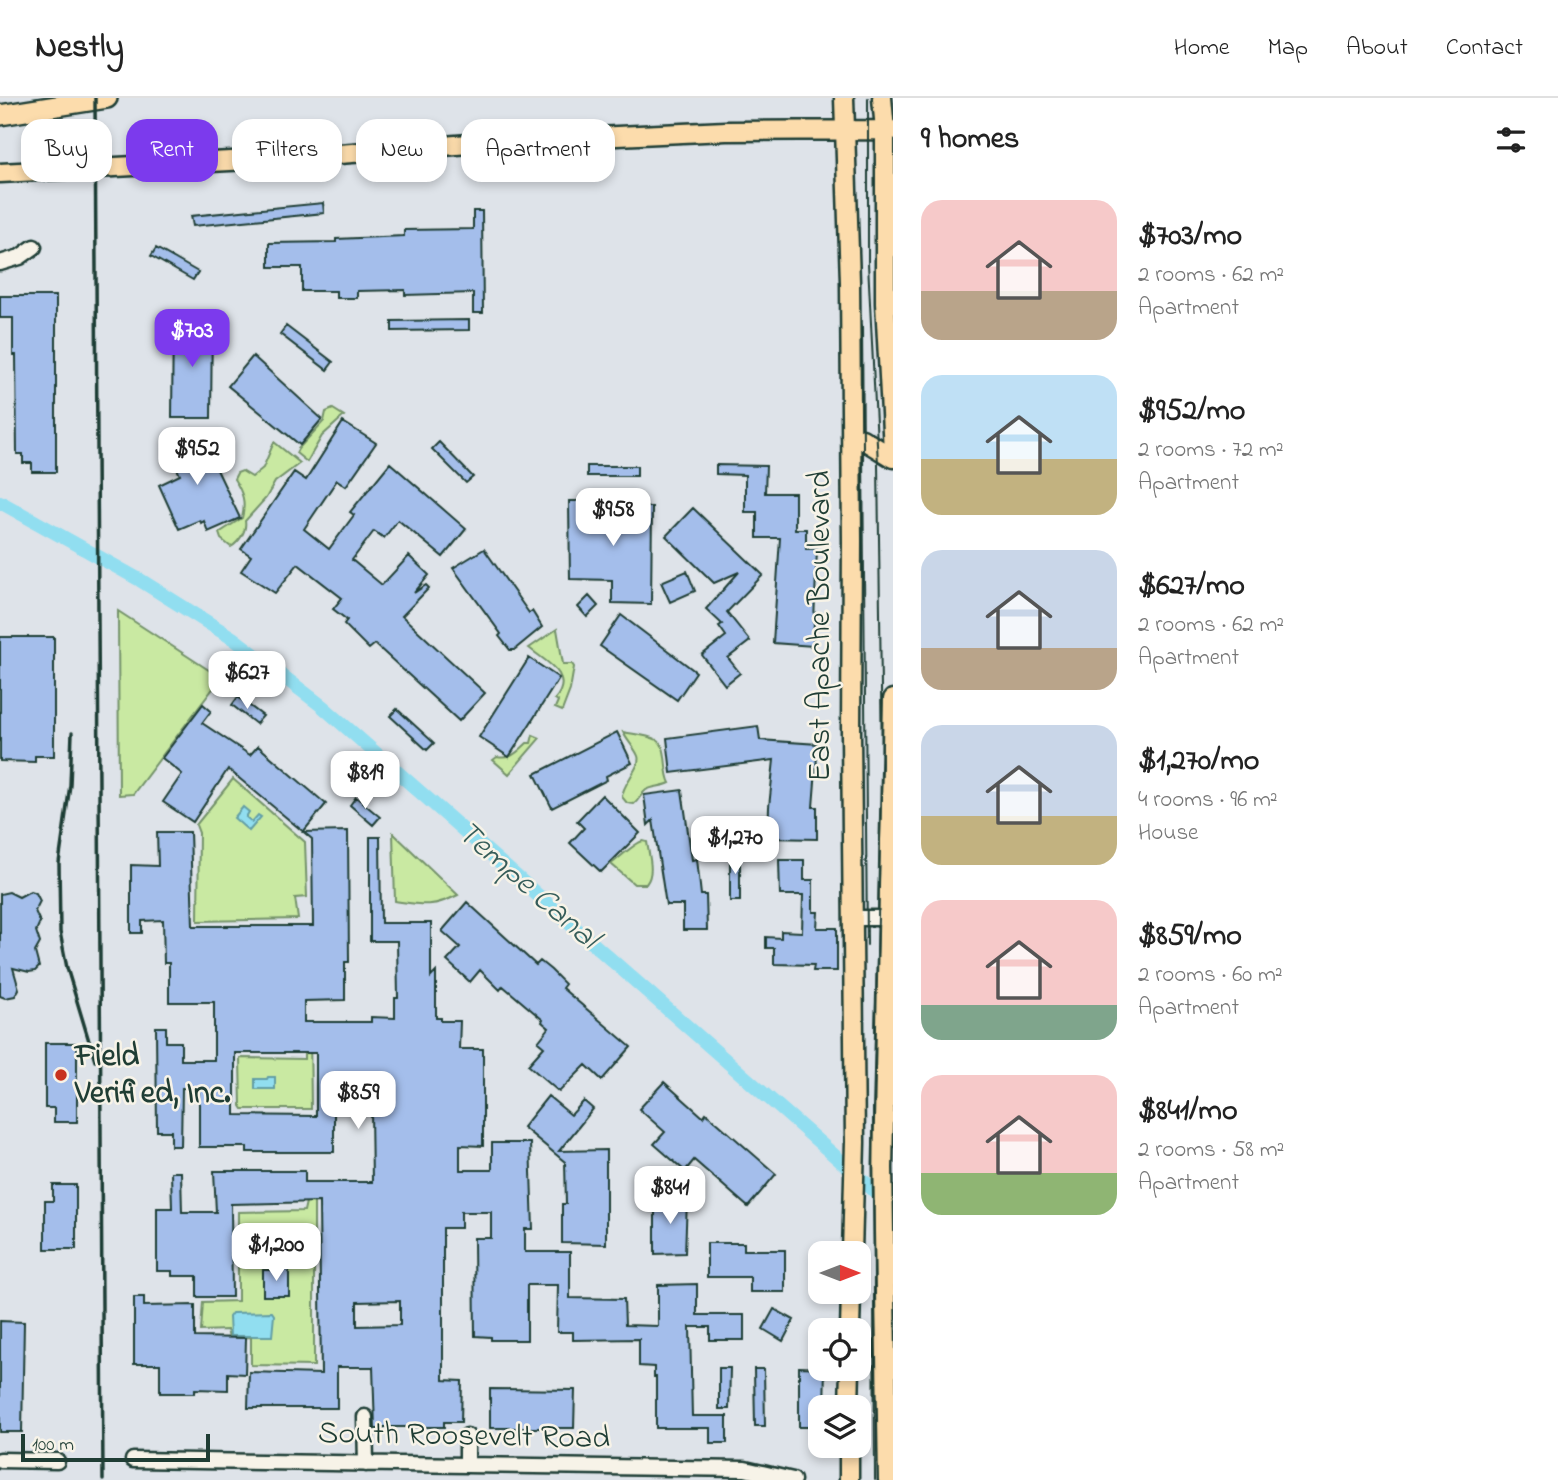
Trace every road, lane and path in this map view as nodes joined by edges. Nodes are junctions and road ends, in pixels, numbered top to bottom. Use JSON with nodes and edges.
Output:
{"nodes":[{"id":1,"x":107,"y":98,"type":"edge"},
{"id":2,"x":844,"y":102,"type":"edge"},
{"id":3,"x":883,"y":103,"type":"edge"},
{"id":4,"x":0,"y":115,"type":"edge"},
{"id":5,"x":845,"y":130,"type":"junction"},
{"id":6,"x":889,"y":130,"type":"edge"},
{"id":7,"x":0,"y":173,"type":"edge"},
{"id":8,"x":889,"y":179,"type":"edge"},
{"id":9,"x":889,"y":228,"type":"edge"},
{"id":10,"x":34,"y":247,"type":"dead end"},
{"id":11,"x":0,"y":262,"type":"edge"},
{"id":12,"x":851,"y":436,"type":"junction"},
{"id":13,"x":893,"y":450,"type":"edge"},
{"id":14,"x":893,"y":458,"type":"edge"},
{"id":15,"x":893,"y":699,"type":"edge"},
{"id":16,"x":893,"y":723,"type":"edge"},
{"id":17,"x":892,"y":800,"type":"edge"},
{"id":18,"x":853,"y":918,"type":"junction"},
{"id":19,"x":891,"y":918,"type":"edge"},
{"id":20,"x":852,"y":1241,"type":"edge"},
{"id":21,"x":365,"y":1417,"type":"dead end"},
{"id":22,"x":467,"y":1436,"type":"dead end"},
{"id":23,"x":849,"y":1458,"type":"edge"},
{"id":24,"x":0,"y":1460,"type":"edge"},
{"id":25,"x":133,"y":1460,"type":"dead end"},
{"id":26,"x":57,"y":1461,"type":"dead end"},
{"id":27,"x":366,"y":1464,"type":"junction"},
{"id":28,"x":467,"y":1465,"type":"junction"},
{"id":29,"x":671,"y":1474,"type":"edge"},
{"id":30,"x":793,"y":1480,"type":"edge"},
{"id":31,"x":849,"y":1480,"type":"edge"},
{"id":32,"x":888,"y":1480,"type":"edge"}],
"edges":[{"from":1,"to":4,"type":"highway"},
{"from":2,"to":5,"type":"main road","name":"East Apache Boulevard"},
{"from":3,"to":6,"type":"main road"},
{"from":5,"to":6,"type":"main road"},
{"from":5,"to":7,"type":"main road"},
{"from":5,"to":12,"type":"main road","name":"East Apache Boulevard"},
{"from":6,"to":8,"type":"main road"},
{"from":8,"to":9,"type":"main road"},
{"from":9,"to":13,"type":"main road"},
{"from":10,"to":11,"type":"street"},
{"from":12,"to":14,"type":"main road"},
{"from":12,"to":18,"type":"main road","name":"East Apache Boulevard"},
{"from":15,"to":16,"type":"main road"},
{"from":16,"to":17,"type":"main road"},
{"from":17,"to":19,"type":"main road"},
{"from":18,"to":19,"type":"street"},
{"from":18,"to":20,"type":"main road","name":"East Apache Boulevard"},
{"from":19,"to":32,"type":"main road"},
{"from":21,"to":27,"type":"street"},
{"from":22,"to":28,"type":"street"},
{"from":23,"to":31,"type":"main road"},
{"from":24,"to":26,"type":"street"},
{"from":25,"to":27,"type":"street","name":"South Roosevelt Road"},
{"from":27,"to":28,"type":"street","name":"South Roosevelt Road"},
{"from":28,"to":29,"type":"street","name":"South Roosevelt Road"},
{"from":29,"to":30,"type":"street","name":"South Roosevelt Road"}]}
